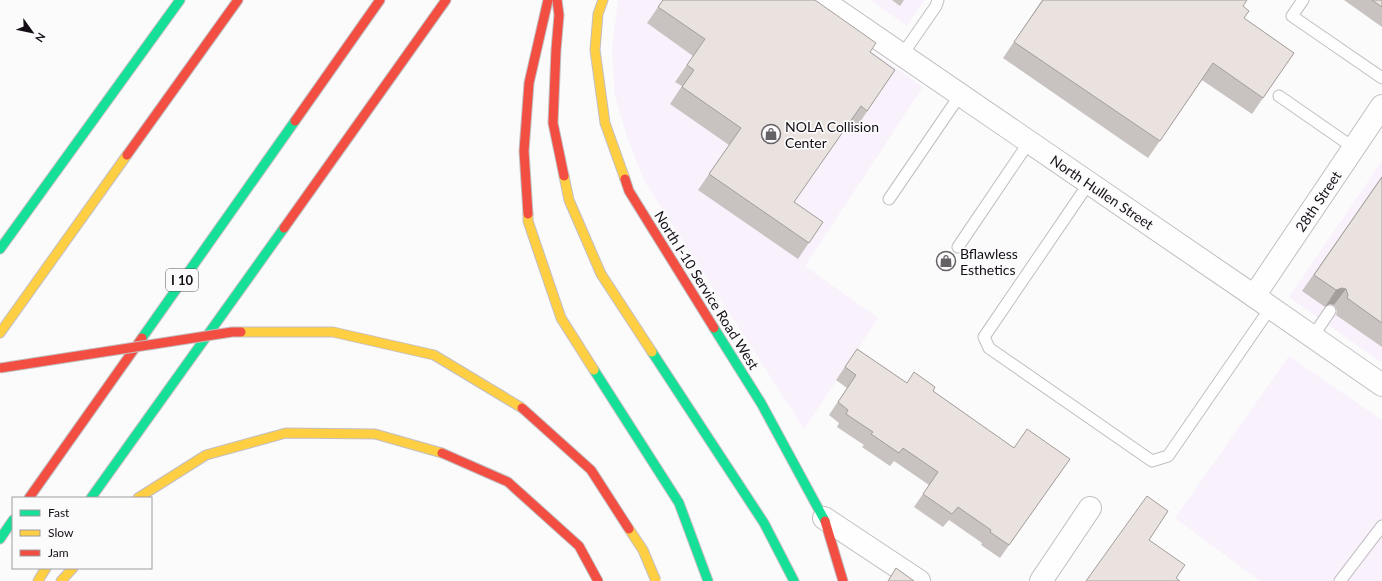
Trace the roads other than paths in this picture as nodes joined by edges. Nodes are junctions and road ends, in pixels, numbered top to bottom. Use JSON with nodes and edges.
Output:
{"nodes":[{"id":1,"x":180,"y":0,"type":"edge"},
{"id":2,"x":238,"y":0,"type":"edge"},
{"id":3,"x":380,"y":0,"type":"edge"},
{"id":4,"x":446,"y":0,"type":"edge"},
{"id":5,"x":548,"y":0,"type":"edge"},
{"id":6,"x":557,"y":0,"type":"edge"},
{"id":7,"x":603,"y":0,"type":"edge"},
{"id":8,"x":822,"y":0,"type":"edge"},
{"id":9,"x":1303,"y":0,"type":"edge"},
{"id":10,"x":937,"y":3,"type":"edge"},
{"id":11,"x":902,"y":55,"type":"junction"},
{"id":12,"x":1382,"y":78,"type":"edge"},
{"id":13,"x":960,"y":95,"type":"junction"},
{"id":14,"x":1279,"y":96,"type":"edge"},
{"id":15,"x":1382,"y":106,"type":"edge"},
{"id":16,"x":1029,"y":142,"type":"junction"},
{"id":17,"x":1354,"y":148,"type":"junction"},
{"id":18,"x":1089,"y":183,"type":"junction"},
{"id":19,"x":889,"y":199,"type":"dead end"},
{"id":20,"x":958,"y":247,"type":"dead end"},
{"id":21,"x":0,"y":249,"type":"edge"},
{"id":22,"x":1263,"y":302,"type":"junction"},
{"id":23,"x":1330,"y":311,"type":"dead end"},
{"id":24,"x":0,"y":333,"type":"edge"},
{"id":25,"x":1313,"y":336,"type":"junction"},
{"id":26,"x":0,"y":368,"type":"edge"},
{"id":27,"x":1382,"y":385,"type":"edge"},
{"id":28,"x":30,"y":497,"type":"edge"},
{"id":29,"x":92,"y":497,"type":"edge"},
{"id":30,"x":140,"y":497,"type":"edge"},
{"id":31,"x":1090,"y":508,"type":"dead end"},
{"id":32,"x":824,"y":518,"type":"junction"},
{"id":33,"x":12,"y":521,"type":"edge"},
{"id":34,"x":1382,"y":526,"type":"edge"},
{"id":35,"x":0,"y":538,"type":"edge"},
{"id":36,"x":45,"y":569,"type":"edge"},
{"id":37,"x":71,"y":569,"type":"edge"},
{"id":38,"x":38,"y":581,"type":"edge"},
{"id":39,"x":61,"y":581,"type":"edge"},
{"id":40,"x":598,"y":581,"type":"edge"},
{"id":41,"x":656,"y":581,"type":"edge"},
{"id":42,"x":708,"y":581,"type":"edge"},
{"id":43,"x":794,"y":581,"type":"edge"},
{"id":44,"x":843,"y":581,"type":"edge"},
{"id":45,"x":919,"y":581,"type":"edge"},
{"id":46,"x":1041,"y":581,"type":"edge"},
{"id":47,"x":1340,"y":581,"type":"edge"}],
"edges":[{"from":1,"to":21,"type":"main road"},
{"from":2,"to":24,"type":"main road"},
{"from":3,"to":28,"type":"main road","number":"I 10"},
{"from":4,"to":29,"type":"main road"},
{"from":5,"to":42,"type":"main road"},
{"from":6,"to":43,"type":"main road"},
{"from":7,"to":32,"type":"main road","name":"North I-10 Service Road West"},
{"from":8,"to":11,"type":"street","name":"North Hullen Street"},
{"from":9,"to":12,"type":"lane"},
{"from":10,"to":11,"type":"lane"},
{"from":11,"to":13,"type":"street","name":"North Hullen Street"},
{"from":13,"to":16,"type":"street","name":"North Hullen Street"},
{"from":13,"to":19,"type":"lane"},
{"from":14,"to":17,"type":"lane"},
{"from":15,"to":17,"type":"street","name":"28th Street"},
{"from":16,"to":18,"type":"street","name":"North Hullen Street"},
{"from":16,"to":20,"type":"lane"},
{"from":17,"to":22,"type":"street","name":"28th Street"},
{"from":18,"to":22,"type":"street","name":"North Hullen Street"},
{"from":18,"to":22,"type":"lane"},
{"from":22,"to":25,"type":"street","name":"North Hullen Street"},
{"from":23,"to":25,"type":"lane"},
{"from":25,"to":27,"type":"street","name":"North Hullen Street"},
{"from":26,"to":41,"type":"main road","bridge":true},
{"from":30,"to":40,"type":"main road"},
{"from":31,"to":46,"type":"street"},
{"from":32,"to":44,"type":"main road","name":"North I-10 Service Road West"},
{"from":32,"to":45,"type":"street"},
{"from":33,"to":35,"type":"main road"},
{"from":34,"to":47,"type":"lane"},
{"from":36,"to":38,"type":"main road"},
{"from":37,"to":39,"type":"main road"}]}
